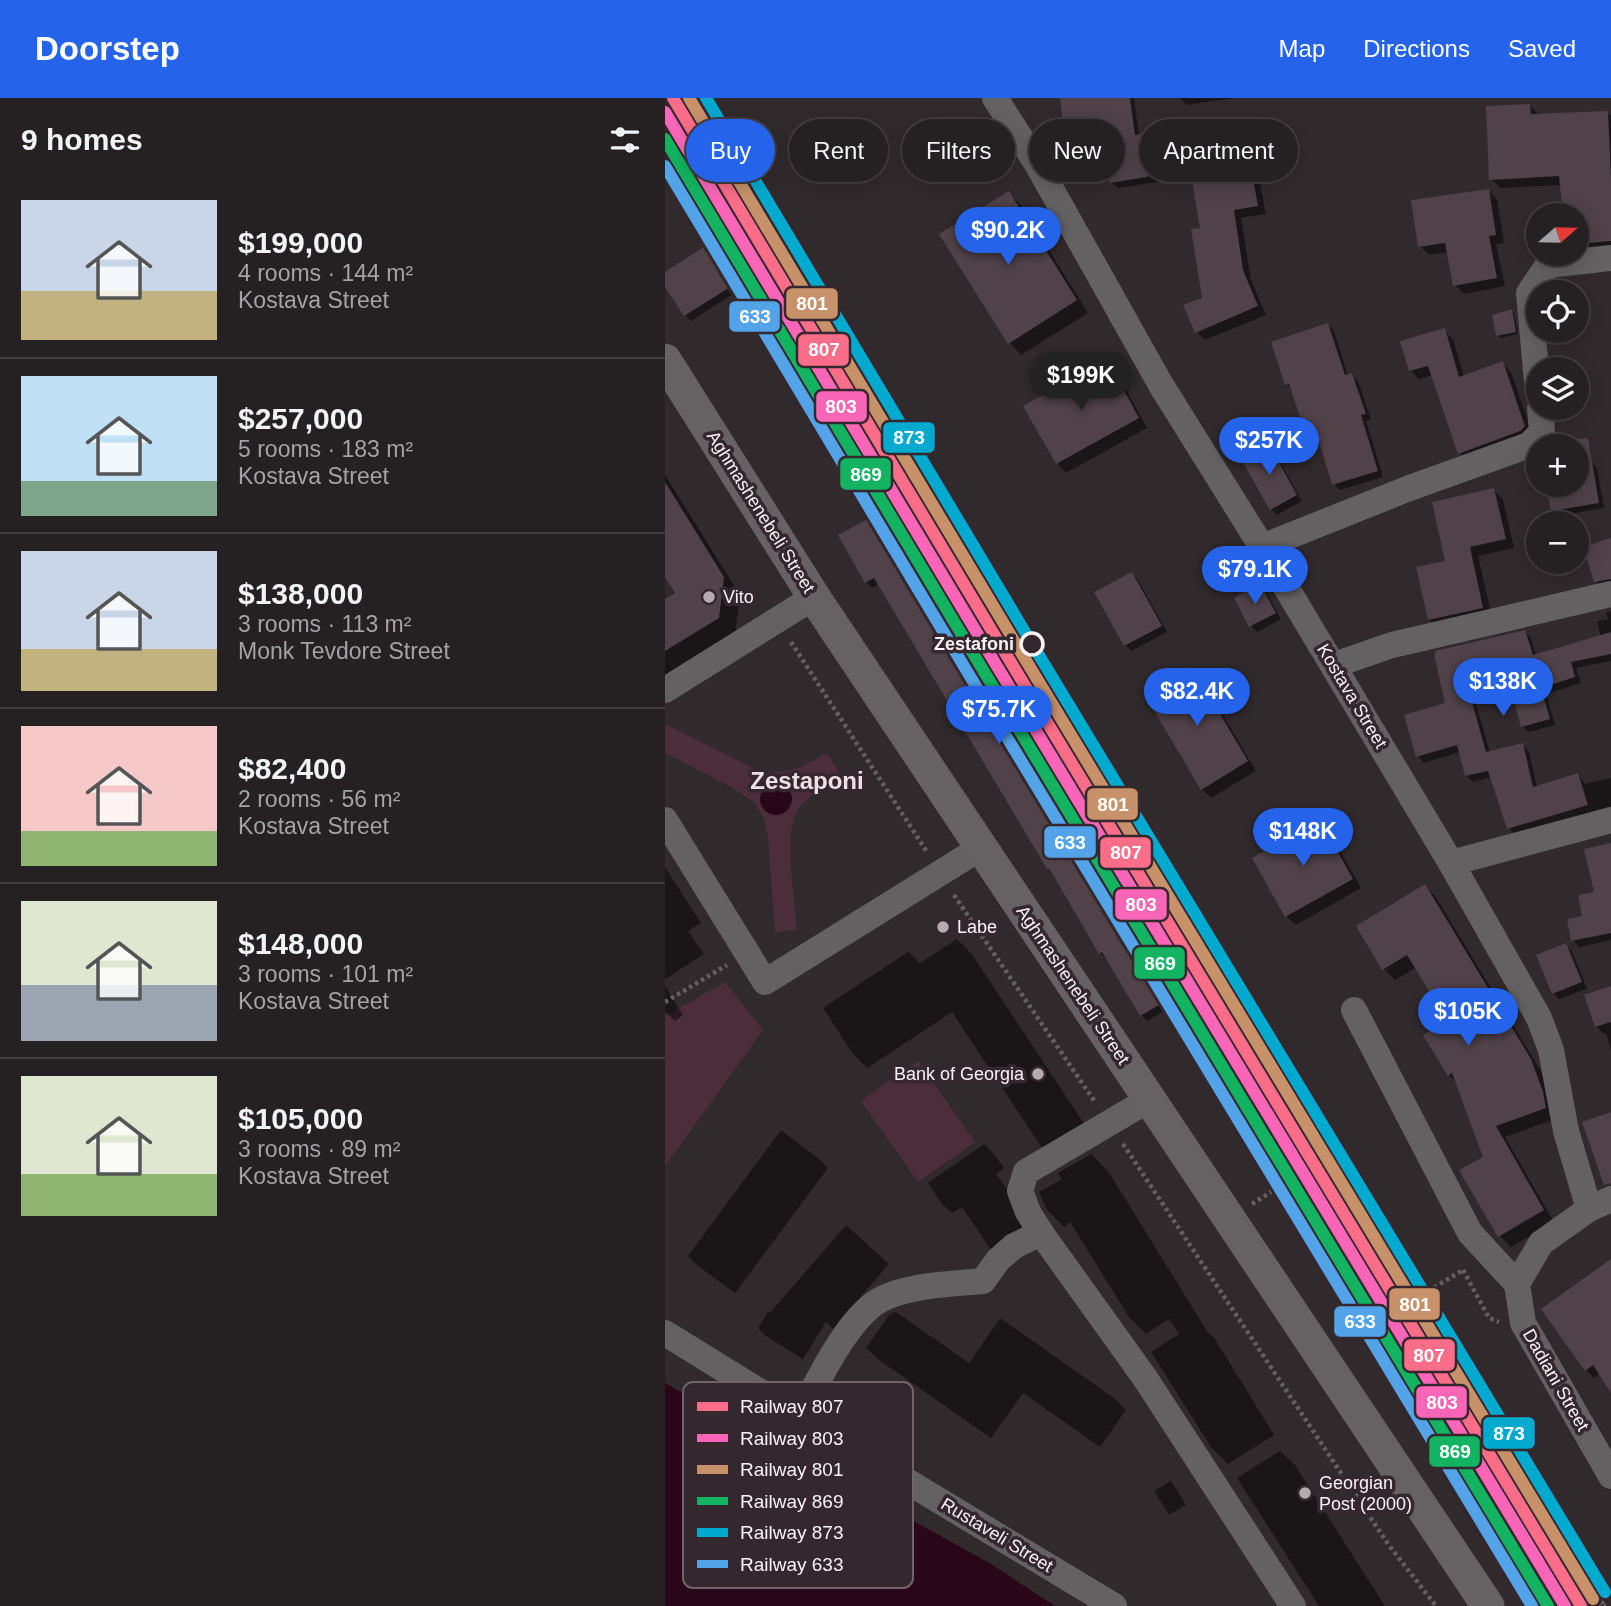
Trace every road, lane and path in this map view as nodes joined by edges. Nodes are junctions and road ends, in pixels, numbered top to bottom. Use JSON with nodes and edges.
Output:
{"nodes":[{"id":1,"x":995,"y":98,"type":"edge"},
{"id":2,"x":1611,"y":258,"type":"edge"},
{"id":3,"x":1535,"y":357,"type":"edge"},
{"id":4,"x":665,"y":360,"type":"edge"},
{"id":5,"x":1541,"y":420,"type":"edge"},
{"id":6,"x":1262,"y":547,"type":"junction"},
{"id":7,"x":1611,"y":594,"type":"edge"},
{"id":8,"x":814,"y":597,"type":"junction"},
{"id":9,"x":777,"y":621,"type":"junction"},
{"id":10,"x":1334,"y":665,"type":"junction"},
{"id":11,"x":665,"y":690,"type":"edge"},
{"id":12,"x":665,"y":820,"type":"edge"},
{"id":13,"x":1611,"y":820,"type":"edge"},
{"id":14,"x":982,"y":848,"type":"junction"},
{"id":15,"x":1451,"y":863,"type":"junction"},
{"id":16,"x":941,"y":873,"type":"junction"},
{"id":17,"x":746,"y":951,"type":"junction"},
{"id":18,"x":665,"y":1002,"type":"edge"},
{"id":19,"x":1354,"y":1010,"type":"dead end"},
{"id":20,"x":1150,"y":1099,"type":"junction"},
{"id":21,"x":1109,"y":1123,"type":"junction"},
{"id":22,"x":1600,"y":1204,"type":"edge"},
{"id":23,"x":1230,"y":1219,"type":"junction"},
{"id":24,"x":1041,"y":1233,"type":"junction"},
{"id":25,"x":1517,"y":1284,"type":"junction"},
{"id":26,"x":1489,"y":1318,"type":"dead end"},
{"id":27,"x":665,"y":1333,"type":"edge"},
{"id":28,"x":744,"y":1382,"type":"edge"},
{"id":29,"x":818,"y":1382,"type":"edge"},
{"id":30,"x":1611,"y":1476,"type":"edge"},
{"id":31,"x":913,"y":1485,"type":"edge"},
{"id":32,"x":1114,"y":1606,"type":"edge"},
{"id":33,"x":1293,"y":1606,"type":"edge"},
{"id":34,"x":1436,"y":1606,"type":"edge"},
{"id":35,"x":1488,"y":1606,"type":"edge"}],
"edges":[{"from":1,"to":6,"type":"street","name":"Kostava Street"},
{"from":2,"to":3,"type":"street"},
{"from":4,"to":8,"type":"main road","name":"Aghmashenebeli Street"},
{"from":5,"to":6,"type":"street"},
{"from":6,"to":10,"type":"street","name":"Kostava Street"},
{"from":7,"to":10,"type":"street"},
{"from":8,"to":9,"type":"street"},
{"from":8,"to":14,"type":"main road","name":"Aghmashenebeli Street"},
{"from":9,"to":11,"type":"street"},
{"from":9,"to":16,"type":"path"},
{"from":10,"to":15,"type":"street","name":"Kostava Street"},
{"from":12,"to":17,"type":"street"},
{"from":13,"to":15,"type":"street"},
{"from":14,"to":16,"type":"street"},
{"from":14,"to":20,"type":"main road","name":"Aghmashenebeli Street"},
{"from":15,"to":22,"type":"street","name":"Kostava Street"},
{"from":16,"to":17,"type":"street"},
{"from":16,"to":21,"type":"path"},
{"from":17,"to":18,"type":"path"},
{"from":19,"to":25,"type":"street"},
{"from":20,"to":21,"type":"street"},
{"from":20,"to":23,"type":"main road","name":"Aghmashenebeli Street"},
{"from":21,"to":24,"type":"street"},
{"from":21,"to":34,"type":"path"},
{"from":22,"to":25,"type":"street"},
{"from":23,"to":26,"type":"path","bridge":true},
{"from":23,"to":35,"type":"main road","name":"Aghmashenebeli Street"},
{"from":24,"to":29,"type":"street"},
{"from":24,"to":33,"type":"street"},
{"from":25,"to":30,"type":"street","name":"Dadiani Street"},
{"from":27,"to":28,"type":"street","name":"Rustaveli Street"},
{"from":31,"to":32,"type":"street","name":"Rustaveli Street"}]}
